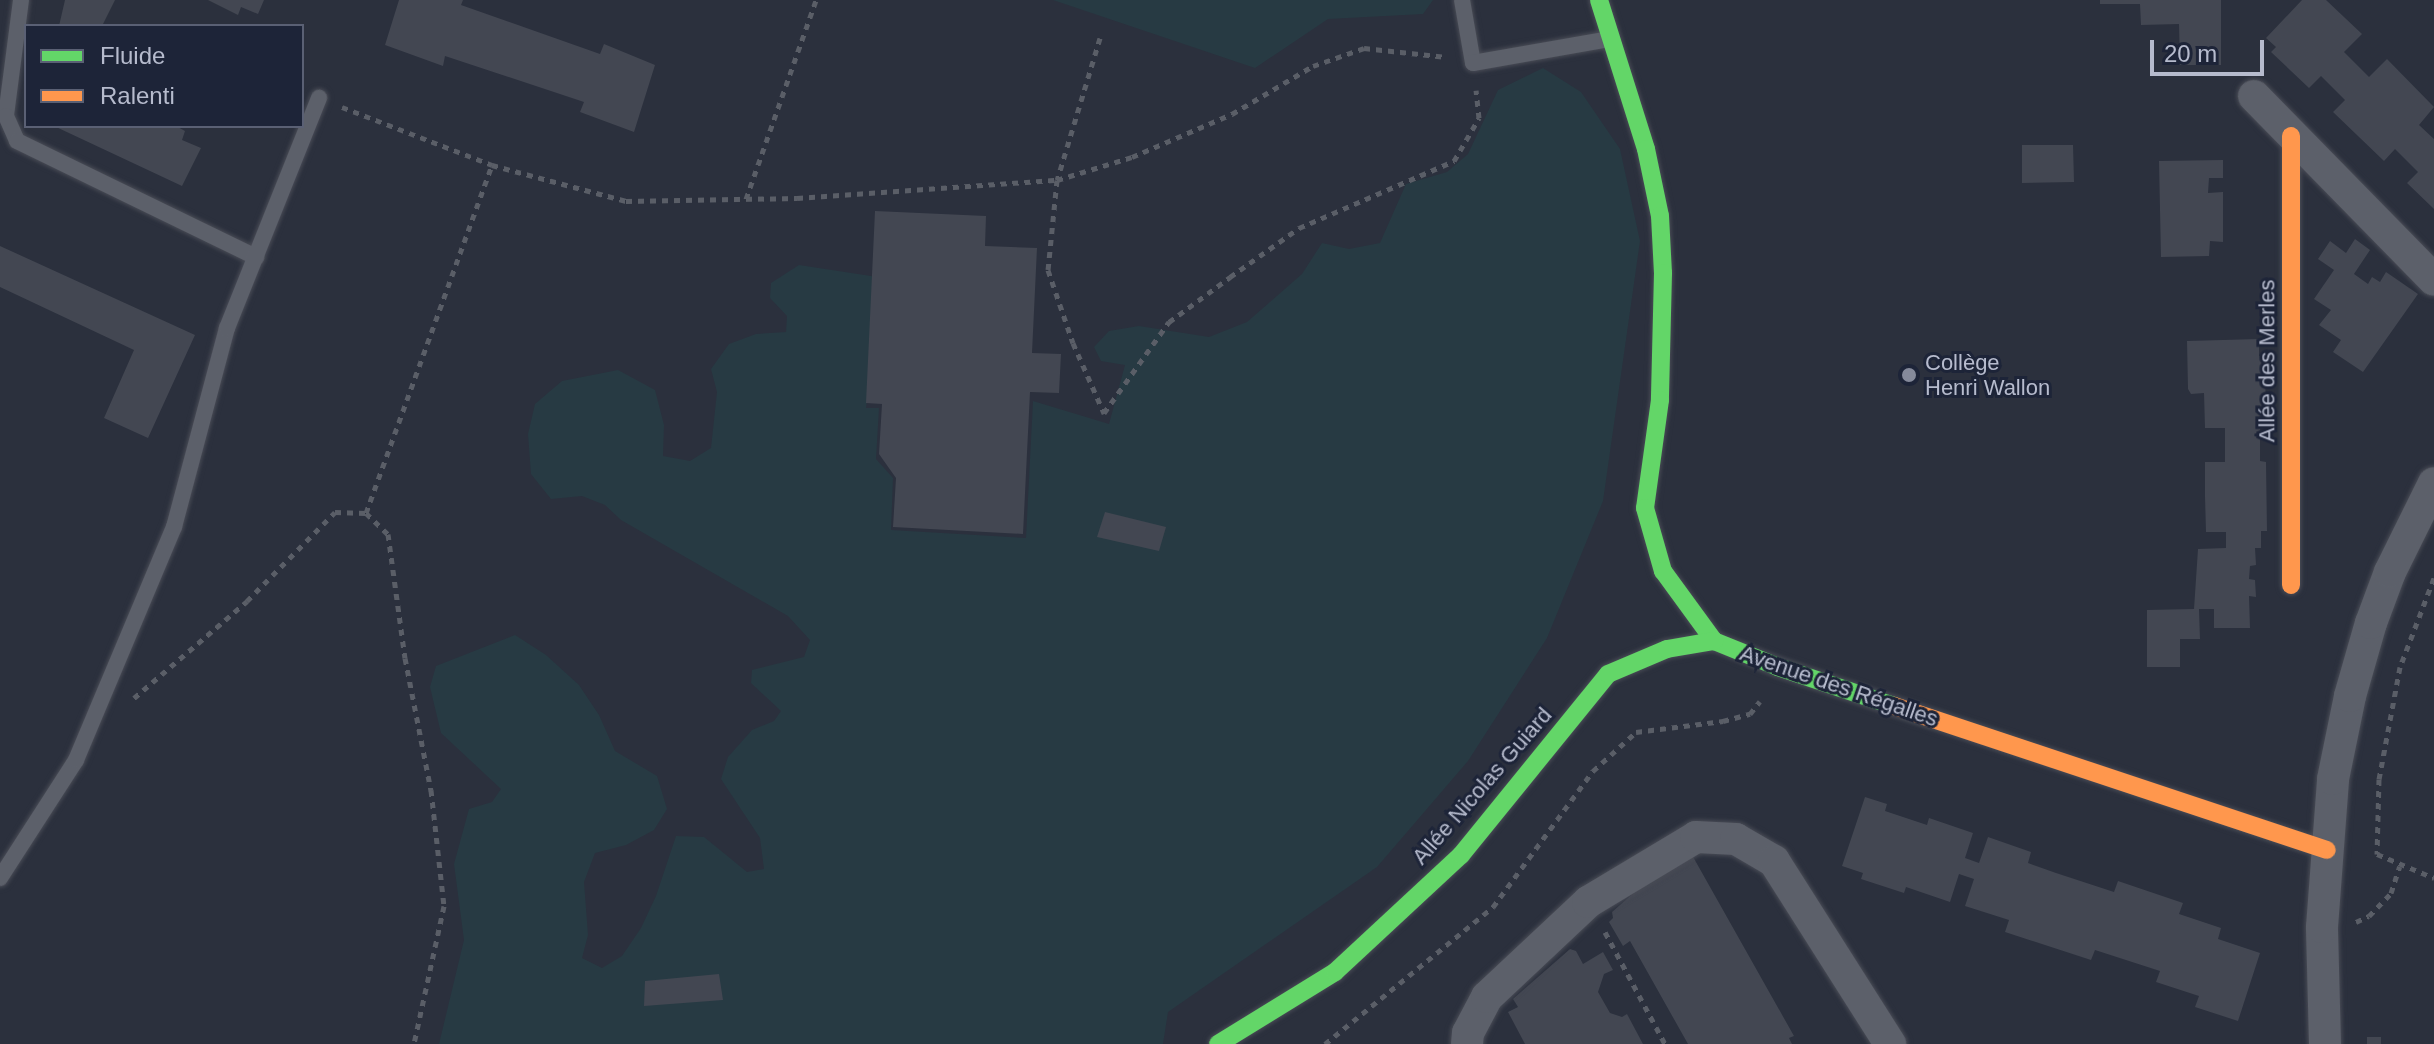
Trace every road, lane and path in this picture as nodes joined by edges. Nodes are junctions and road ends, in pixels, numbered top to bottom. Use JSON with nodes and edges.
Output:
{"nodes":[{"id":1,"x":21,"y":0,"type":"edge"},
{"id":2,"x":816,"y":0,"type":"edge"},
{"id":3,"x":1462,"y":0,"type":"edge"},
{"id":4,"x":1599,"y":0,"type":"edge"},
{"id":5,"x":1100,"y":38,"type":"dead end"},
{"id":6,"x":1611,"y":39,"type":"junction"},
{"id":7,"x":1473,"y":63,"type":"junction"},
{"id":8,"x":2254,"y":96,"type":"dead end"},
{"id":9,"x":319,"y":98,"type":"joint"},
{"id":10,"x":2291,"y":136,"type":"junction"},
{"id":11,"x":492,"y":165,"type":"junction"},
{"id":12,"x":1057,"y":180,"type":"junction"},
{"id":13,"x":746,"y":199,"type":"junction"},
{"id":14,"x":256,"y":257,"type":"junction"},
{"id":15,"x":2434,"y":280,"type":"edge"},
{"id":16,"x":2434,"y":483,"type":"edge"},
{"id":17,"x":366,"y":513,"type":"junction"},
{"id":18,"x":2434,"y":578,"type":"edge"},
{"id":19,"x":2291,"y":585,"type":"dead end"},
{"id":20,"x":1714,"y":641,"type":"junction"},
{"id":21,"x":124,"y":708,"type":"dead end"},
{"id":22,"x":2327,"y":850,"type":"junction"},
{"id":23,"x":2400,"y":866,"type":"junction"},
{"id":24,"x":0,"y":878,"type":"edge"},
{"id":25,"x":2434,"y":878,"type":"edge"},
{"id":26,"x":1588,"y":902,"type":"junction"},
{"id":27,"x":2322,"y":927,"type":"junction"},
{"id":28,"x":414,"y":1044,"type":"edge"},
{"id":29,"x":1218,"y":1044,"type":"edge"},
{"id":30,"x":1467,"y":1044,"type":"edge"},
{"id":31,"x":1665,"y":1044,"type":"edge"},
{"id":32,"x":1890,"y":1044,"type":"edge"},
{"id":33,"x":2325,"y":1044,"type":"edge"}],
"edges":[{"from":1,"to":14,"type":"lane"},
{"from":2,"to":13,"type":"path"},
{"from":3,"to":7,"type":"lane"},
{"from":4,"to":6,"type":"street","name":"Avenue des Régalles"},
{"from":5,"to":12,"type":"path"},
{"from":6,"to":7,"type":"lane"},
{"from":6,"to":20,"type":"street","name":"Avenue des Régalles"},
{"from":7,"to":12,"type":"path"},
{"from":7,"to":12,"type":"path"},
{"from":8,"to":10,"type":"street"},
{"from":9,"to":11,"type":"path"},
{"from":9,"to":14,"type":"lane"},
{"from":10,"to":15,"type":"street"},
{"from":10,"to":19,"type":"street","name":"Allée des Merles"},
{"from":11,"to":13,"type":"path"},
{"from":11,"to":17,"type":"path"},
{"from":12,"to":13,"type":"path"},
{"from":14,"to":24,"type":"lane"},
{"from":16,"to":22,"type":"street"},
{"from":17,"to":21,"type":"path"},
{"from":17,"to":28,"type":"path"},
{"from":18,"to":23,"type":"path"},
{"from":20,"to":22,"type":"street","name":"Avenue des Régalles"},
{"from":20,"to":29,"type":"street","name":"Allée Nicolas Guiard"},
{"from":22,"to":27,"type":"street"},
{"from":23,"to":25,"type":"path"},
{"from":23,"to":27,"type":"path"},
{"from":26,"to":30,"type":"street"},
{"from":26,"to":31,"type":"path"},
{"from":26,"to":32,"type":"street"},
{"from":27,"to":33,"type":"street"}]}
